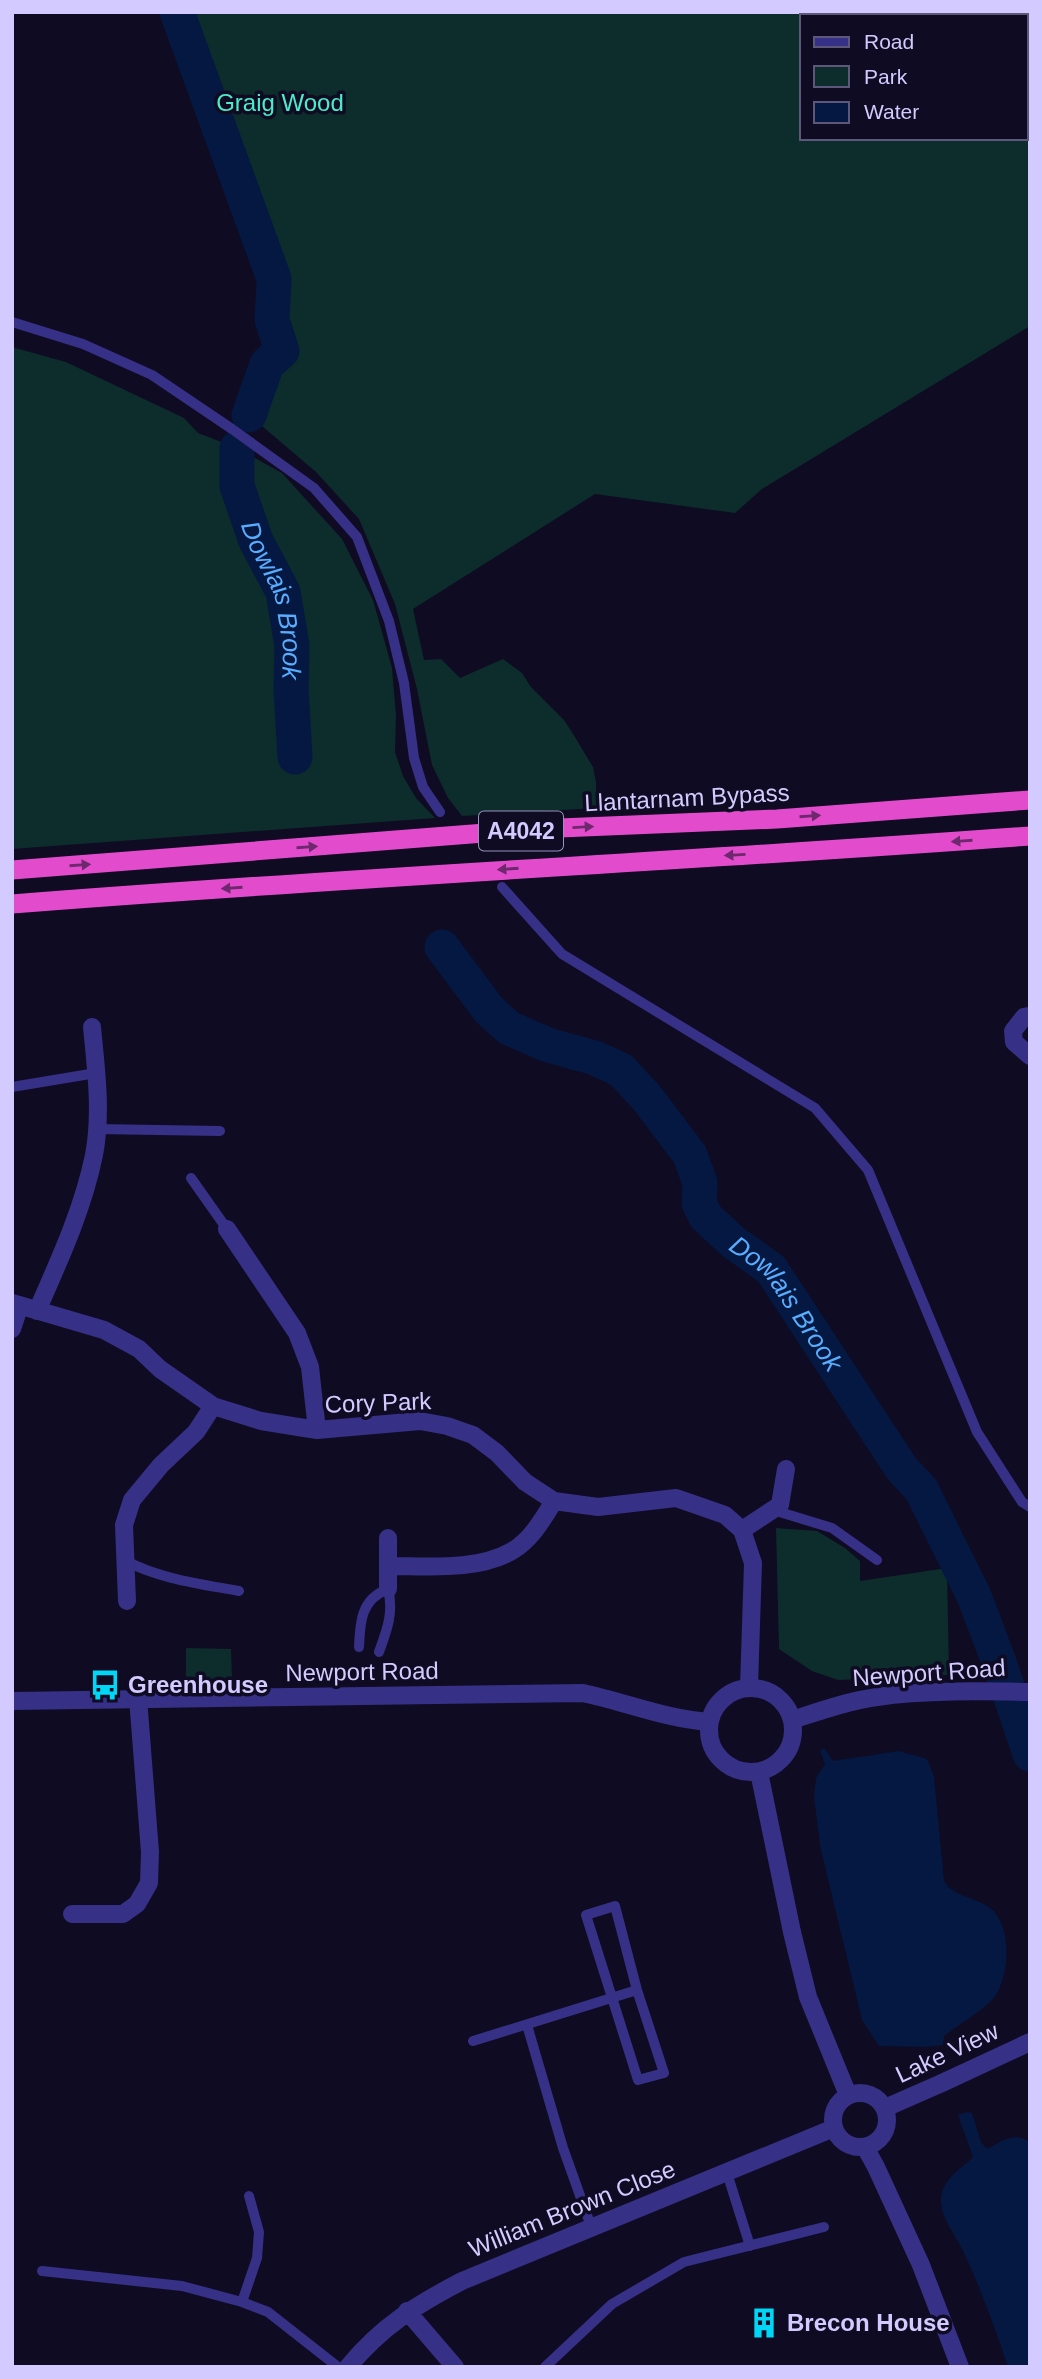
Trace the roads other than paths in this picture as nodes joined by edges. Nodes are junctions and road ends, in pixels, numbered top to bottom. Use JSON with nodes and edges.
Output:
{"nodes":[{"id":1,"x":12,"y":322,"type":"edge"},
{"id":2,"x":1030,"y":800,"type":"edge"},
{"id":3,"x":440,"y":812,"type":"dead end"},
{"id":4,"x":1030,"y":836,"type":"edge"},
{"id":5,"x":12,"y":870,"type":"edge"},
{"id":6,"x":502,"y":887,"type":"dead end"},
{"id":7,"x":12,"y":904,"type":"edge"},
{"id":8,"x":1030,"y":1016,"type":"edge"},
{"id":9,"x":92,"y":1027,"type":"dead end"},
{"id":10,"x":1030,"y":1056,"type":"edge"},
{"id":11,"x":96,"y":1073,"type":"junction"},
{"id":12,"x":12,"y":1087,"type":"edge"},
{"id":13,"x":96,"y":1129,"type":"junction"},
{"id":14,"x":220,"y":1131,"type":"dead end"},
{"id":15,"x":191,"y":1178,"type":"dead end"},
{"id":16,"x":227,"y":1229,"type":"joint"},
{"id":17,"x":23,"y":1307,"type":"edge"},
{"id":18,"x":12,"y":1329,"type":"edge"},
{"id":19,"x":213,"y":1406,"type":"junction"},
{"id":20,"x":317,"y":1430,"type":"junction"},
{"id":21,"x":786,"y":1469,"type":"dead end"},
{"id":22,"x":554,"y":1502,"type":"junction"},
{"id":23,"x":1030,"y":1507,"type":"edge"},
{"id":24,"x":773,"y":1510,"type":"junction"},
{"id":25,"x":742,"y":1530,"type":"junction"},
{"id":26,"x":388,"y":1538,"type":"dead end"},
{"id":27,"x":877,"y":1560,"type":"dead end"},
{"id":28,"x":126,"y":1561,"type":"junction"},
{"id":29,"x":389,"y":1566,"type":"junction"},
{"id":30,"x":388,"y":1589,"type":"junction"},
{"id":31,"x":239,"y":1591,"type":"dead end"},
{"id":32,"x":127,"y":1601,"type":"dead end"},
{"id":33,"x":359,"y":1647,"type":"dead end"},
{"id":34,"x":379,"y":1652,"type":"dead end"},
{"id":35,"x":750,"y":1687,"type":"junction"},
{"id":36,"x":1030,"y":1692,"type":"edge"},
{"id":37,"x":138,"y":1698,"type":"junction"},
{"id":38,"x":12,"y":1701,"type":"edge"},
{"id":39,"x":792,"y":1720,"type":"junction"},
{"id":40,"x":709,"y":1722,"type":"junction"},
{"id":41,"x":759,"y":1772,"type":"junction"},
{"id":42,"x":72,"y":1914,"type":"dead end"},
{"id":43,"x":637,"y":1990,"type":"junction"},
{"id":44,"x":614,"y":1997,"type":"junction"},
{"id":45,"x":527,"y":2025,"type":"junction"},
{"id":46,"x":473,"y":2041,"type":"dead end"},
{"id":47,"x":1030,"y":2042,"type":"edge"},
{"id":48,"x":848,"y":2095,"type":"junction"},
{"id":49,"x":885,"y":2108,"type":"junction"},
{"id":50,"x":834,"y":2127,"type":"junction"},
{"id":51,"x":865,"y":2147,"type":"junction"},
{"id":52,"x":727,"y":2173,"type":"junction"},
{"id":53,"x":248,"y":2196,"type":"dead end"},
{"id":54,"x":824,"y":2227,"type":"dead end"},
{"id":55,"x":592,"y":2229,"type":"junction"},
{"id":56,"x":750,"y":2246,"type":"junction"},
{"id":57,"x":42,"y":2271,"type":"dead end"},
{"id":58,"x":242,"y":2302,"type":"junction"},
{"id":59,"x":407,"y":2311,"type":"junction"},
{"id":60,"x":338,"y":2367,"type":"edge"},
{"id":61,"x":348,"y":2367,"type":"edge"},
{"id":62,"x":455,"y":2367,"type":"edge"},
{"id":63,"x":545,"y":2367,"type":"edge"},
{"id":64,"x":960,"y":2367,"type":"edge"}],
"edges":[{"from":1,"to":3,"type":"lane"},
{"from":5,"to":2,"type":"highway","name":"Llantarnam Bypass","number":"A4042","one_way":true},
{"from":4,"to":7,"type":"highway","number":"A4042","one_way":true},
{"from":6,"to":23,"type":"lane"},
{"from":8,"to":10,"type":"street"},
{"from":9,"to":11,"type":"street"},
{"from":11,"to":12,"type":"lane"},
{"from":11,"to":13,"type":"street"},
{"from":13,"to":14,"type":"lane"},
{"from":13,"to":17,"type":"street"},
{"from":15,"to":16,"type":"lane"},
{"from":16,"to":20,"type":"street"},
{"from":17,"to":18,"type":"street"},
{"from":17,"to":19,"type":"street","name":"Cory Park"},
{"from":19,"to":20,"type":"street","name":"Cory Park"},
{"from":19,"to":28,"type":"street"},
{"from":20,"to":22,"type":"street","name":"Cory Park"},
{"from":21,"to":24,"type":"street"},
{"from":22,"to":25,"type":"street","name":"Cory Park"},
{"from":22,"to":29,"type":"street"},
{"from":24,"to":25,"type":"street"},
{"from":24,"to":27,"type":"lane"},
{"from":25,"to":35,"type":"street"},
{"from":26,"to":29,"type":"street"},
{"from":28,"to":31,"type":"lane"},
{"from":28,"to":32,"type":"street"},
{"from":29,"to":30,"type":"street"},
{"from":30,"to":33,"type":"lane"},
{"from":30,"to":34,"type":"lane"},
{"from":35,"to":39,"type":"street"},
{"from":35,"to":40,"type":"street"},
{"from":36,"to":39,"type":"street","name":"Newport Road"},
{"from":37,"to":38,"type":"street","name":"Newport Road"},
{"from":37,"to":40,"type":"street","name":"Newport Road"},
{"from":37,"to":42,"type":"street"},
{"from":39,"to":41,"type":"street"},
{"from":40,"to":41,"type":"street"},
{"from":41,"to":48,"type":"street"},
{"from":43,"to":44,"type":"lane"},
{"from":43,"to":44,"type":"lane"},
{"from":43,"to":44,"type":"lane"},
{"from":44,"to":45,"type":"lane"},
{"from":45,"to":46,"type":"lane"},
{"from":45,"to":55,"type":"lane"},
{"from":47,"to":49,"type":"street","name":"Lake View"},
{"from":48,"to":49,"type":"street"},
{"from":48,"to":50,"type":"street"},
{"from":49,"to":51,"type":"street"},
{"from":50,"to":51,"type":"street"},
{"from":50,"to":52,"type":"street","name":"William Brown Close"},
{"from":51,"to":64,"type":"street"},
{"from":52,"to":55,"type":"street","name":"William Brown Close"},
{"from":52,"to":56,"type":"lane"},
{"from":53,"to":58,"type":"lane"},
{"from":54,"to":56,"type":"lane"},
{"from":55,"to":59,"type":"street","name":"William Brown Close"},
{"from":56,"to":63,"type":"lane"},
{"from":57,"to":58,"type":"lane"},
{"from":58,"to":60,"type":"lane"},
{"from":59,"to":61,"type":"street","name":"William Brown Close"},
{"from":59,"to":62,"type":"street"}]}
